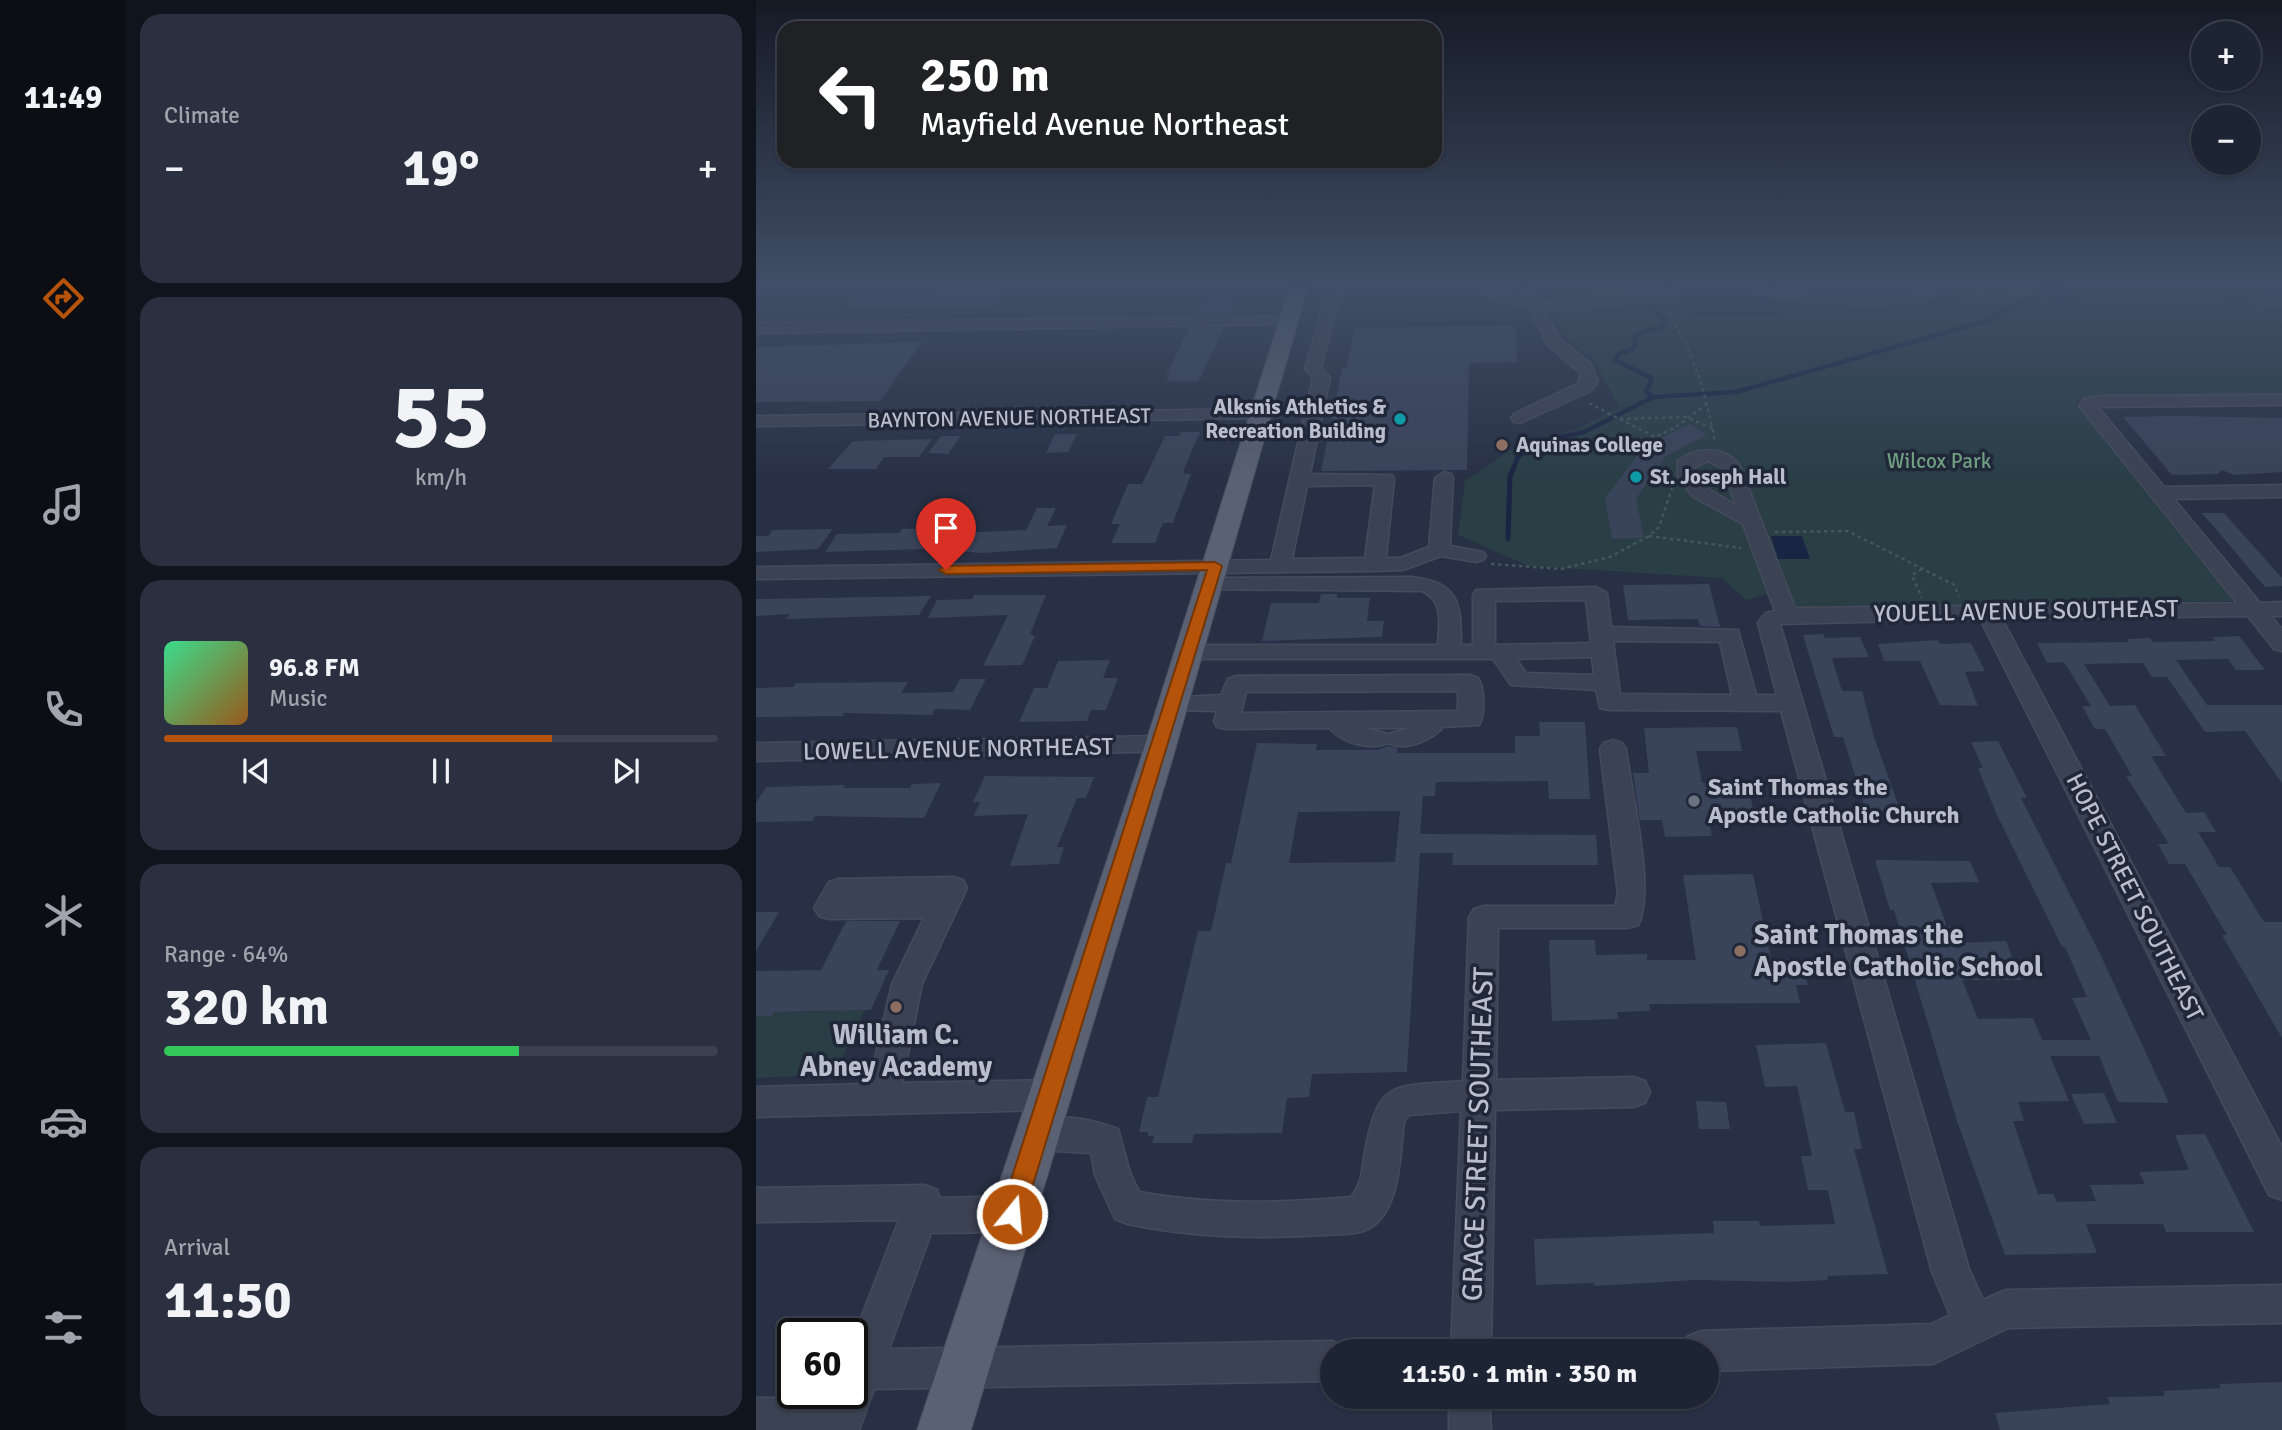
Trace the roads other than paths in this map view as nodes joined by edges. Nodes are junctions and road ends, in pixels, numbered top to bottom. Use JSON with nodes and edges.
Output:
{"nodes":[{"id":1,"x":1280,"y":350,"type":"edge"},
{"id":2,"x":1319,"y":350,"type":"edge"},
{"id":3,"x":1565,"y":350,"type":"edge"},
{"id":4,"x":2282,"y":400,"type":"edge"},
{"id":5,"x":1261,"y":414,"type":"junction"},
{"id":6,"x":1520,"y":418,"type":"dead end"},
{"id":7,"x":756,"y":421,"type":"edge"},
{"id":8,"x":1444,"y":478,"type":"dead end"},
{"id":9,"x":1299,"y":480,"type":"junction"},
{"id":10,"x":2282,"y":491,"type":"edge"},
{"id":11,"x":2158,"y":492,"type":"junction"},
{"id":12,"x":1752,"y":526,"type":"junction"},
{"id":13,"x":1439,"y":550,"type":"junction"},
{"id":14,"x":1481,"y":560,"type":"road end"},
{"id":15,"x":1280,"y":565,"type":"junction"},
{"id":16,"x":1375,"y":565,"type":"junction"},
{"id":17,"x":756,"y":573,"type":"edge"},
{"id":18,"x":1212,"y":575,"type":"junction"},
{"id":19,"x":2282,"y":608,"type":"edge"},
{"id":20,"x":2254,"y":609,"type":"junction"},
{"id":21,"x":1987,"y":611,"type":"junction"},
{"id":22,"x":1777,"y":627,"type":"junction"},
{"id":23,"x":1602,"y":642,"type":"junction"},
{"id":24,"x":2282,"y":644,"type":"edge"},
{"id":25,"x":1733,"y":649,"type":"junction"},
{"id":26,"x":1189,"y":652,"type":"junction"},
{"id":27,"x":1449,"y":652,"type":"junction"},
{"id":28,"x":1493,"y":652,"type":"junction"},
{"id":29,"x":1607,"y":683,"type":"junction"},
{"id":30,"x":1231,"y":702,"type":"junction"},
{"id":31,"x":1746,"y":702,"type":"junction"},
{"id":32,"x":1789,"y":702,"type":"junction"},
{"id":33,"x":1173,"y":704,"type":"junction"},
{"id":34,"x":1335,"y":720,"type":"junction"},
{"id":35,"x":1436,"y":720,"type":"junction"},
{"id":36,"x":1161,"y":746,"type":"junction"},
{"id":37,"x":1613,"y":749,"type":"dead end"},
{"id":38,"x":756,"y":752,"type":"edge"},
{"id":39,"x":944,"y":907,"type":"dead end"},
{"id":40,"x":1633,"y":1091,"type":"dead end"},
{"id":41,"x":1478,"y":1095,"type":"junction"},
{"id":42,"x":882,"y":1099,"type":"junction"},
{"id":43,"x":756,"y":1102,"type":"edge"},
{"id":44,"x":1044,"y":1114,"type":"junction"},
{"id":45,"x":2282,"y":1183,"type":"edge"},
{"id":46,"x":756,"y":1205,"type":"edge"},
{"id":47,"x":1012,"y":1214,"type":"junction"},
{"id":48,"x":919,"y":1216,"type":"junction"},
{"id":49,"x":2282,"y":1304,"type":"edge"},
{"id":50,"x":1973,"y":1323,"type":"junction"},
{"id":51,"x":1471,"y":1339,"type":"edge"},
{"id":52,"x":1719,"y":1350,"type":"edge"},
{"id":53,"x":868,"y":1351,"type":"edge"},
{"id":54,"x":1320,"y":1361,"type":"edge"},
{"id":55,"x":868,"y":1369,"type":"edge"},
{"id":56,"x":963,"y":1369,"type":"junction"},
{"id":57,"x":846,"y":1409,"type":"edge"},
{"id":58,"x":1469,"y":1409,"type":"edge"},
{"id":59,"x":779,"y":1422,"type":"edge"},
{"id":60,"x":944,"y":1430,"type":"edge"},
{"id":61,"x":1470,"y":1430,"type":"edge"}],
"edges":[{"from":1,"to":5,"type":"main road"},
{"from":2,"to":9,"type":"street"},
{"from":3,"to":6,"type":"street"},
{"from":4,"to":11,"type":"street"},
{"from":5,"to":7,"type":"street","name":"BAYNTON AVENUE NORTHEAST"},
{"from":5,"to":18,"type":"main road"},
{"from":8,"to":13,"type":"street"},
{"from":9,"to":15,"type":"street"},
{"from":9,"to":16,"type":"street"},
{"from":10,"to":11,"type":"street"},
{"from":11,"to":20,"type":"street"},
{"from":12,"to":12,"type":"street"},
{"from":12,"to":22,"type":"street"},
{"from":13,"to":14,"type":"street"},
{"from":13,"to":16,"type":"street"},
{"from":15,"to":16,"type":"street"},
{"from":15,"to":18,"type":"street"},
{"from":17,"to":18,"type":"street"},
{"from":18,"to":26,"type":"main road"},
{"from":18,"to":27,"type":"street"},
{"from":19,"to":20,"type":"street","name":"YOUELL AVENUE SOUTHEAST"},
{"from":20,"to":21,"type":"street","name":"YOUELL AVENUE SOUTHEAST"},
{"from":20,"to":24,"type":"street"},
{"from":21,"to":22,"type":"street","name":"YOUELL AVENUE SOUTHEAST"},
{"from":21,"to":45,"type":"street","name":"HOPE STREET SOUTHEAST"},
{"from":22,"to":25,"type":"street","name":"YOUELL AVENUE SOUTHEAST"},
{"from":22,"to":32,"type":"street"},
{"from":23,"to":25,"type":"street"},
{"from":23,"to":28,"type":"street"},
{"from":23,"to":28,"type":"street"},
{"from":23,"to":29,"type":"street"},
{"from":25,"to":31,"type":"street"},
{"from":26,"to":27,"type":"street"},
{"from":26,"to":33,"type":"main road"},
{"from":27,"to":28,"type":"street"},
{"from":28,"to":29,"type":"street"},
{"from":29,"to":31,"type":"street"},
{"from":30,"to":33,"type":"street"},
{"from":30,"to":34,"type":"street"},
{"from":30,"to":35,"type":"street"},
{"from":31,"to":32,"type":"street"},
{"from":32,"to":50,"type":"street"},
{"from":33,"to":36,"type":"main road"},
{"from":34,"to":35,"type":"street"},
{"from":34,"to":35,"type":"street"},
{"from":36,"to":38,"type":"street","name":"LOWELL AVENUE NORTHEAST"},
{"from":36,"to":44,"type":"main road"},
{"from":37,"to":41,"type":"street","name":"GRACE STREET SOUTHEAST"},
{"from":39,"to":42,"type":"street"},
{"from":40,"to":41,"type":"street"},
{"from":41,"to":44,"type":"street"},
{"from":41,"to":51,"type":"street","name":"GRACE STREET SOUTHEAST"},
{"from":42,"to":43,"type":"street"},
{"from":42,"to":44,"type":"street"},
{"from":44,"to":47,"type":"main road"},
{"from":46,"to":48,"type":"street"},
{"from":47,"to":48,"type":"street"},
{"from":47,"to":56,"type":"main road"},
{"from":48,"to":53,"type":"street"},
{"from":49,"to":50,"type":"street"},
{"from":50,"to":52,"type":"street"},
{"from":54,"to":56,"type":"street"},
{"from":55,"to":56,"type":"street"},
{"from":56,"to":60,"type":"main road"},
{"from":57,"to":59,"type":"street"},
{"from":58,"to":61,"type":"street"}]}
